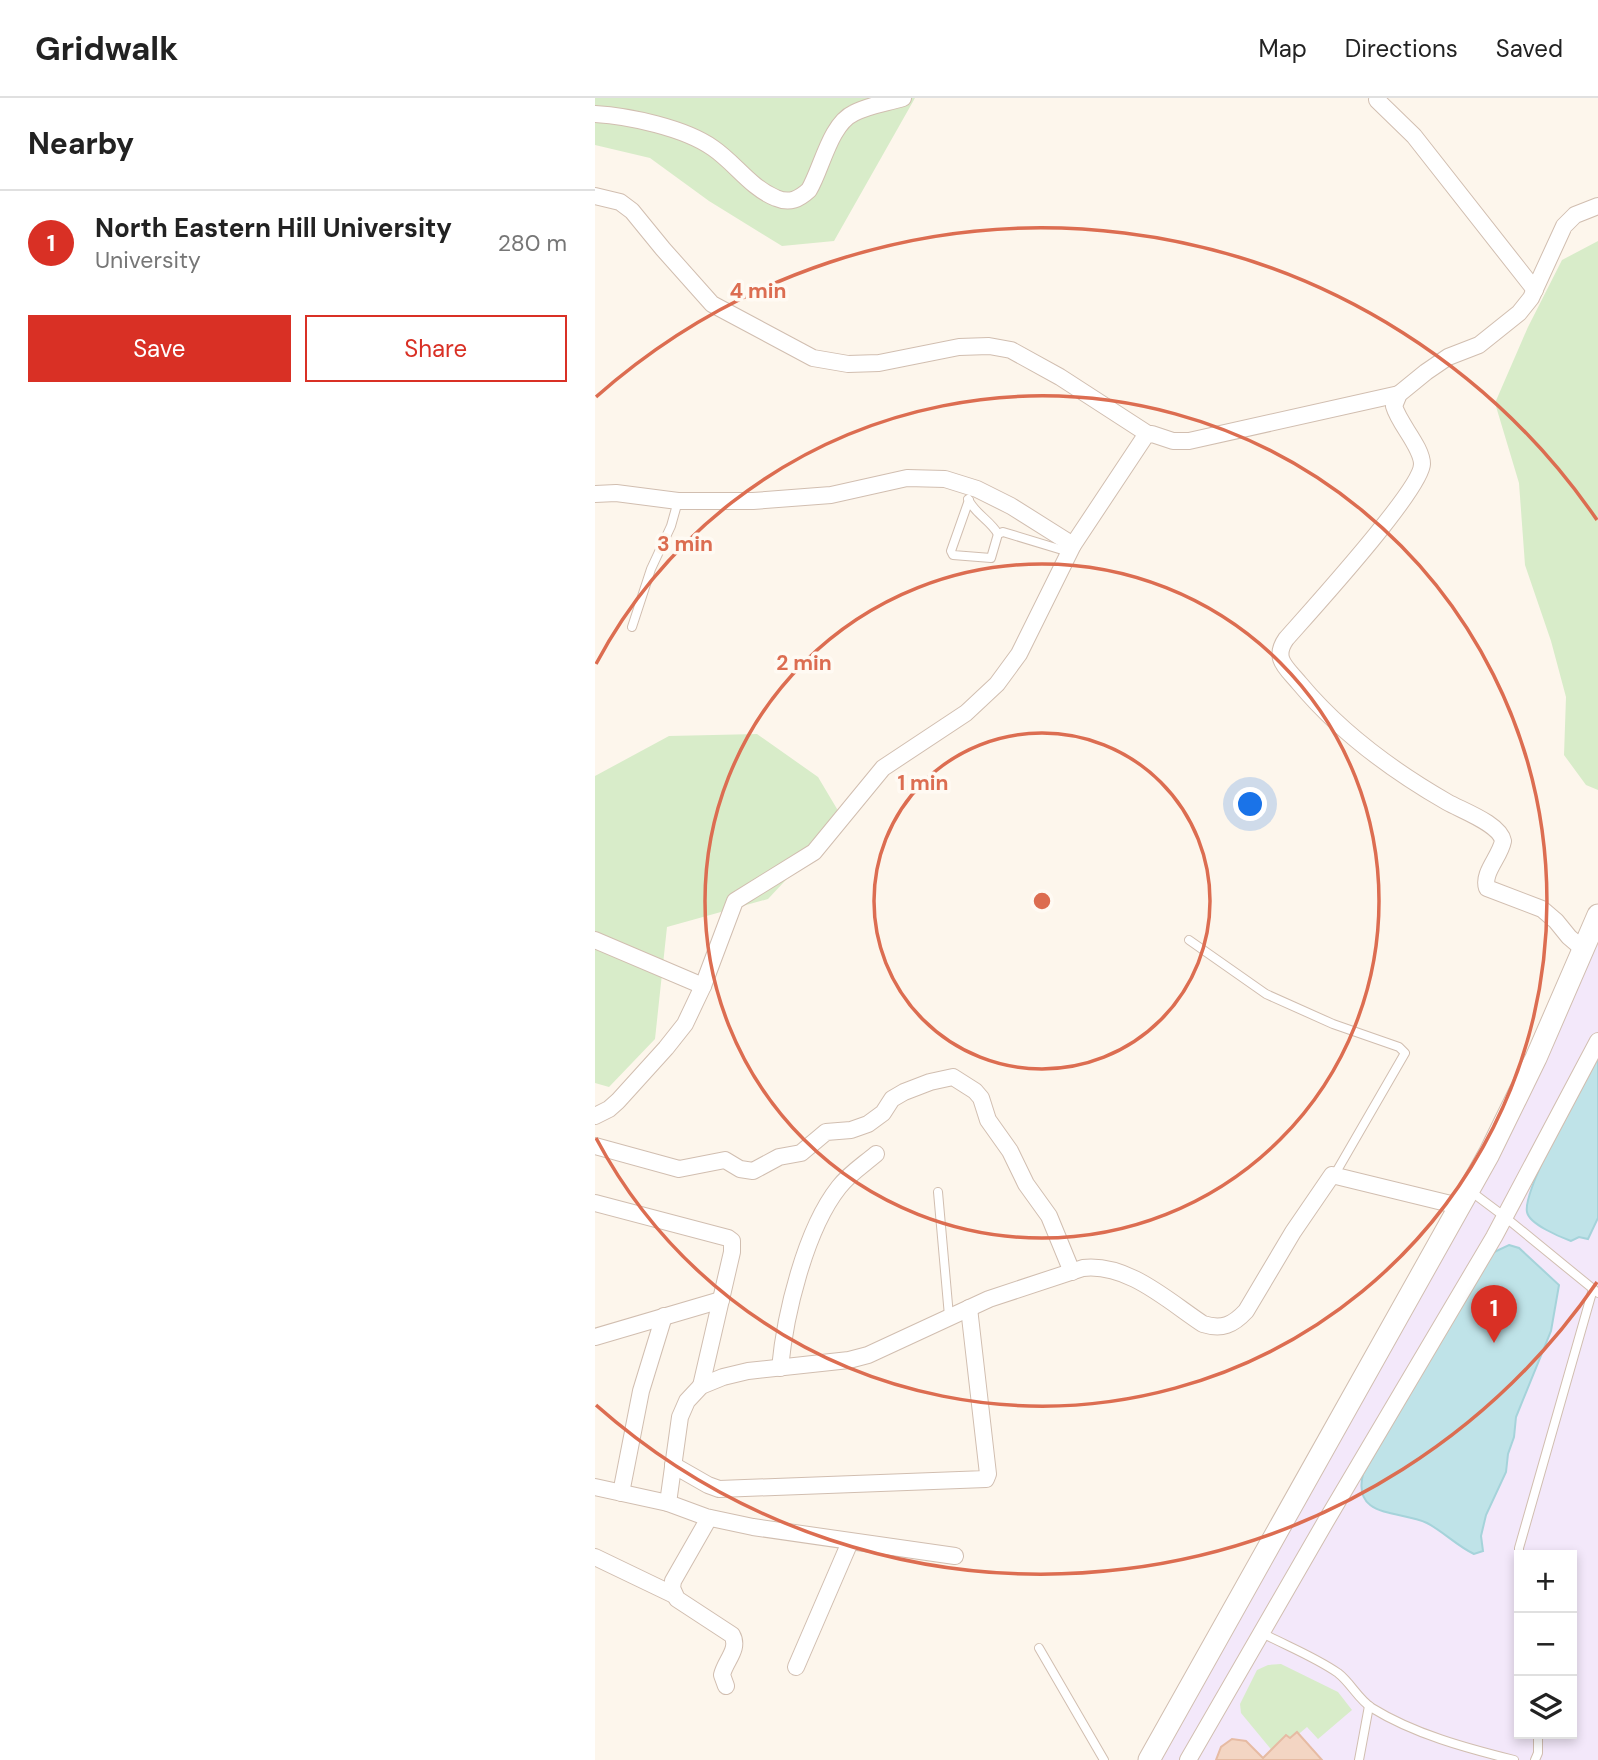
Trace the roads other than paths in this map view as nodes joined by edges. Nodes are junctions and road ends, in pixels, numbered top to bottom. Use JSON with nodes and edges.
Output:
{"nodes":[{"id":1,"x":903,"y":98,"type":"edge"},
{"id":2,"x":1377,"y":100,"type":"dead end"},
{"id":3,"x":595,"y":114,"type":"edge"},
{"id":4,"x":595,"y":196,"type":"edge"},
{"id":5,"x":1598,"y":206,"type":"edge"},
{"id":6,"x":1535,"y":290,"type":"junction"},
{"id":7,"x":1399,"y":394,"type":"junction"},
{"id":8,"x":1148,"y":434,"type":"junction"},
{"id":9,"x":967,"y":493,"type":"junction"},
{"id":10,"x":595,"y":494,"type":"edge"},
{"id":11,"x":678,"y":501,"type":"junction"},
{"id":12,"x":998,"y":534,"type":"junction"},
{"id":13,"x":1071,"y":549,"type":"junction"},
{"id":14,"x":632,"y":627,"type":"dead end"},
{"id":15,"x":1598,"y":915,"type":"edge"},
{"id":16,"x":1189,"y":940,"type":"dead end"},
{"id":17,"x":599,"y":947,"type":"edge"},
{"id":18,"x":1583,"y":949,"type":"junction"},
{"id":19,"x":703,"y":986,"type":"junction"},
{"id":20,"x":1598,"y":1041,"type":"edge"},
{"id":21,"x":595,"y":1116,"type":"edge"},
{"id":22,"x":595,"y":1146,"type":"edge"},
{"id":23,"x":876,"y":1154,"type":"dead end"},
{"id":24,"x":1335,"y":1174,"type":"junction"},
{"id":25,"x":938,"y":1192,"type":"dead end"},
{"id":26,"x":1463,"y":1198,"type":"junction"},
{"id":27,"x":595,"y":1203,"type":"edge"},
{"id":28,"x":1505,"y":1217,"type":"junction"},
{"id":29,"x":1072,"y":1272,"type":"junction"},
{"id":30,"x":1596,"y":1291,"type":"edge"},
{"id":31,"x":721,"y":1300,"type":"junction"},
{"id":32,"x":969,"y":1308,"type":"junction"},
{"id":33,"x":664,"y":1316,"type":"junction"},
{"id":34,"x":949,"y":1316,"type":"junction"},
{"id":35,"x":595,"y":1337,"type":"edge"},
{"id":36,"x":780,"y":1368,"type":"junction"},
{"id":37,"x":701,"y":1386,"type":"junction"},
{"id":38,"x":673,"y":1465,"type":"junction"},
{"id":39,"x":595,"y":1488,"type":"edge"},
{"id":40,"x":621,"y":1493,"type":"junction"},
{"id":41,"x":668,"y":1503,"type":"junction"},
{"id":42,"x":709,"y":1518,"type":"junction"},
{"id":43,"x":850,"y":1542,"type":"junction"},
{"id":44,"x":1518,"y":1550,"type":"edge"},
{"id":45,"x":955,"y":1556,"type":"dead end"},
{"id":46,"x":595,"y":1557,"type":"edge"},
{"id":47,"x":674,"y":1595,"type":"junction"},
{"id":48,"x":1262,"y":1633,"type":"junction"},
{"id":49,"x":1039,"y":1648,"type":"dead end"},
{"id":50,"x":796,"y":1667,"type":"dead end"},
{"id":51,"x":726,"y":1686,"type":"dead end"},
{"id":52,"x":1369,"y":1706,"type":"junction"},
{"id":53,"x":1538,"y":1739,"type":"edge"},
{"id":54,"x":1104,"y":1760,"type":"edge"},
{"id":55,"x":1149,"y":1760,"type":"edge"},
{"id":56,"x":1188,"y":1760,"type":"edge"},
{"id":57,"x":1359,"y":1760,"type":"edge"},
{"id":58,"x":1514,"y":1760,"type":"edge"},
{"id":59,"x":1535,"y":1760,"type":"edge"}],
"edges":[{"from":1,"to":3,"type":"street"},
{"from":2,"to":6,"type":"street"},
{"from":4,"to":8,"type":"street"},
{"from":5,"to":6,"type":"street"},
{"from":6,"to":7,"type":"street"},
{"from":7,"to":8,"type":"street"},
{"from":7,"to":18,"type":"street"},
{"from":8,"to":13,"type":"street"},
{"from":9,"to":11,"type":"street"},
{"from":9,"to":12,"type":"lane"},
{"from":9,"to":12,"type":"lane"},
{"from":9,"to":13,"type":"street"},
{"from":10,"to":11,"type":"street"},
{"from":11,"to":14,"type":"lane"},
{"from":12,"to":13,"type":"lane"},
{"from":13,"to":19,"type":"street"},
{"from":15,"to":18,"type":"street"},
{"from":16,"to":24,"type":"lane"},
{"from":17,"to":19,"type":"street"},
{"from":18,"to":26,"type":"street"},
{"from":19,"to":21,"type":"street"},
{"from":20,"to":28,"type":"street"},
{"from":22,"to":29,"type":"street"},
{"from":23,"to":36,"type":"street"},
{"from":24,"to":26,"type":"street"},
{"from":24,"to":29,"type":"street"},
{"from":25,"to":34,"type":"lane"},
{"from":26,"to":28,"type":"lane"},
{"from":26,"to":55,"type":"street"},
{"from":27,"to":31,"type":"street"},
{"from":28,"to":30,"type":"lane"},
{"from":28,"to":48,"type":"street"},
{"from":29,"to":32,"type":"street"},
{"from":30,"to":44,"type":"lane"},
{"from":31,"to":33,"type":"street"},
{"from":31,"to":37,"type":"street"},
{"from":32,"to":34,"type":"street"},
{"from":32,"to":38,"type":"street"},
{"from":33,"to":35,"type":"street"},
{"from":33,"to":40,"type":"street"},
{"from":34,"to":36,"type":"street"},
{"from":36,"to":37,"type":"street"},
{"from":37,"to":38,"type":"street"},
{"from":38,"to":41,"type":"street"},
{"from":39,"to":40,"type":"street"},
{"from":40,"to":41,"type":"street"},
{"from":41,"to":42,"type":"street"},
{"from":42,"to":43,"type":"street"},
{"from":42,"to":47,"type":"street"},
{"from":43,"to":45,"type":"street"},
{"from":43,"to":50,"type":"street"},
{"from":46,"to":47,"type":"street"},
{"from":47,"to":51,"type":"street"},
{"from":48,"to":52,"type":"lane"},
{"from":48,"to":56,"type":"street"},
{"from":49,"to":54,"type":"lane"},
{"from":52,"to":57,"type":"lane"},
{"from":52,"to":58,"type":"lane"},
{"from":53,"to":59,"type":"lane"}]}
